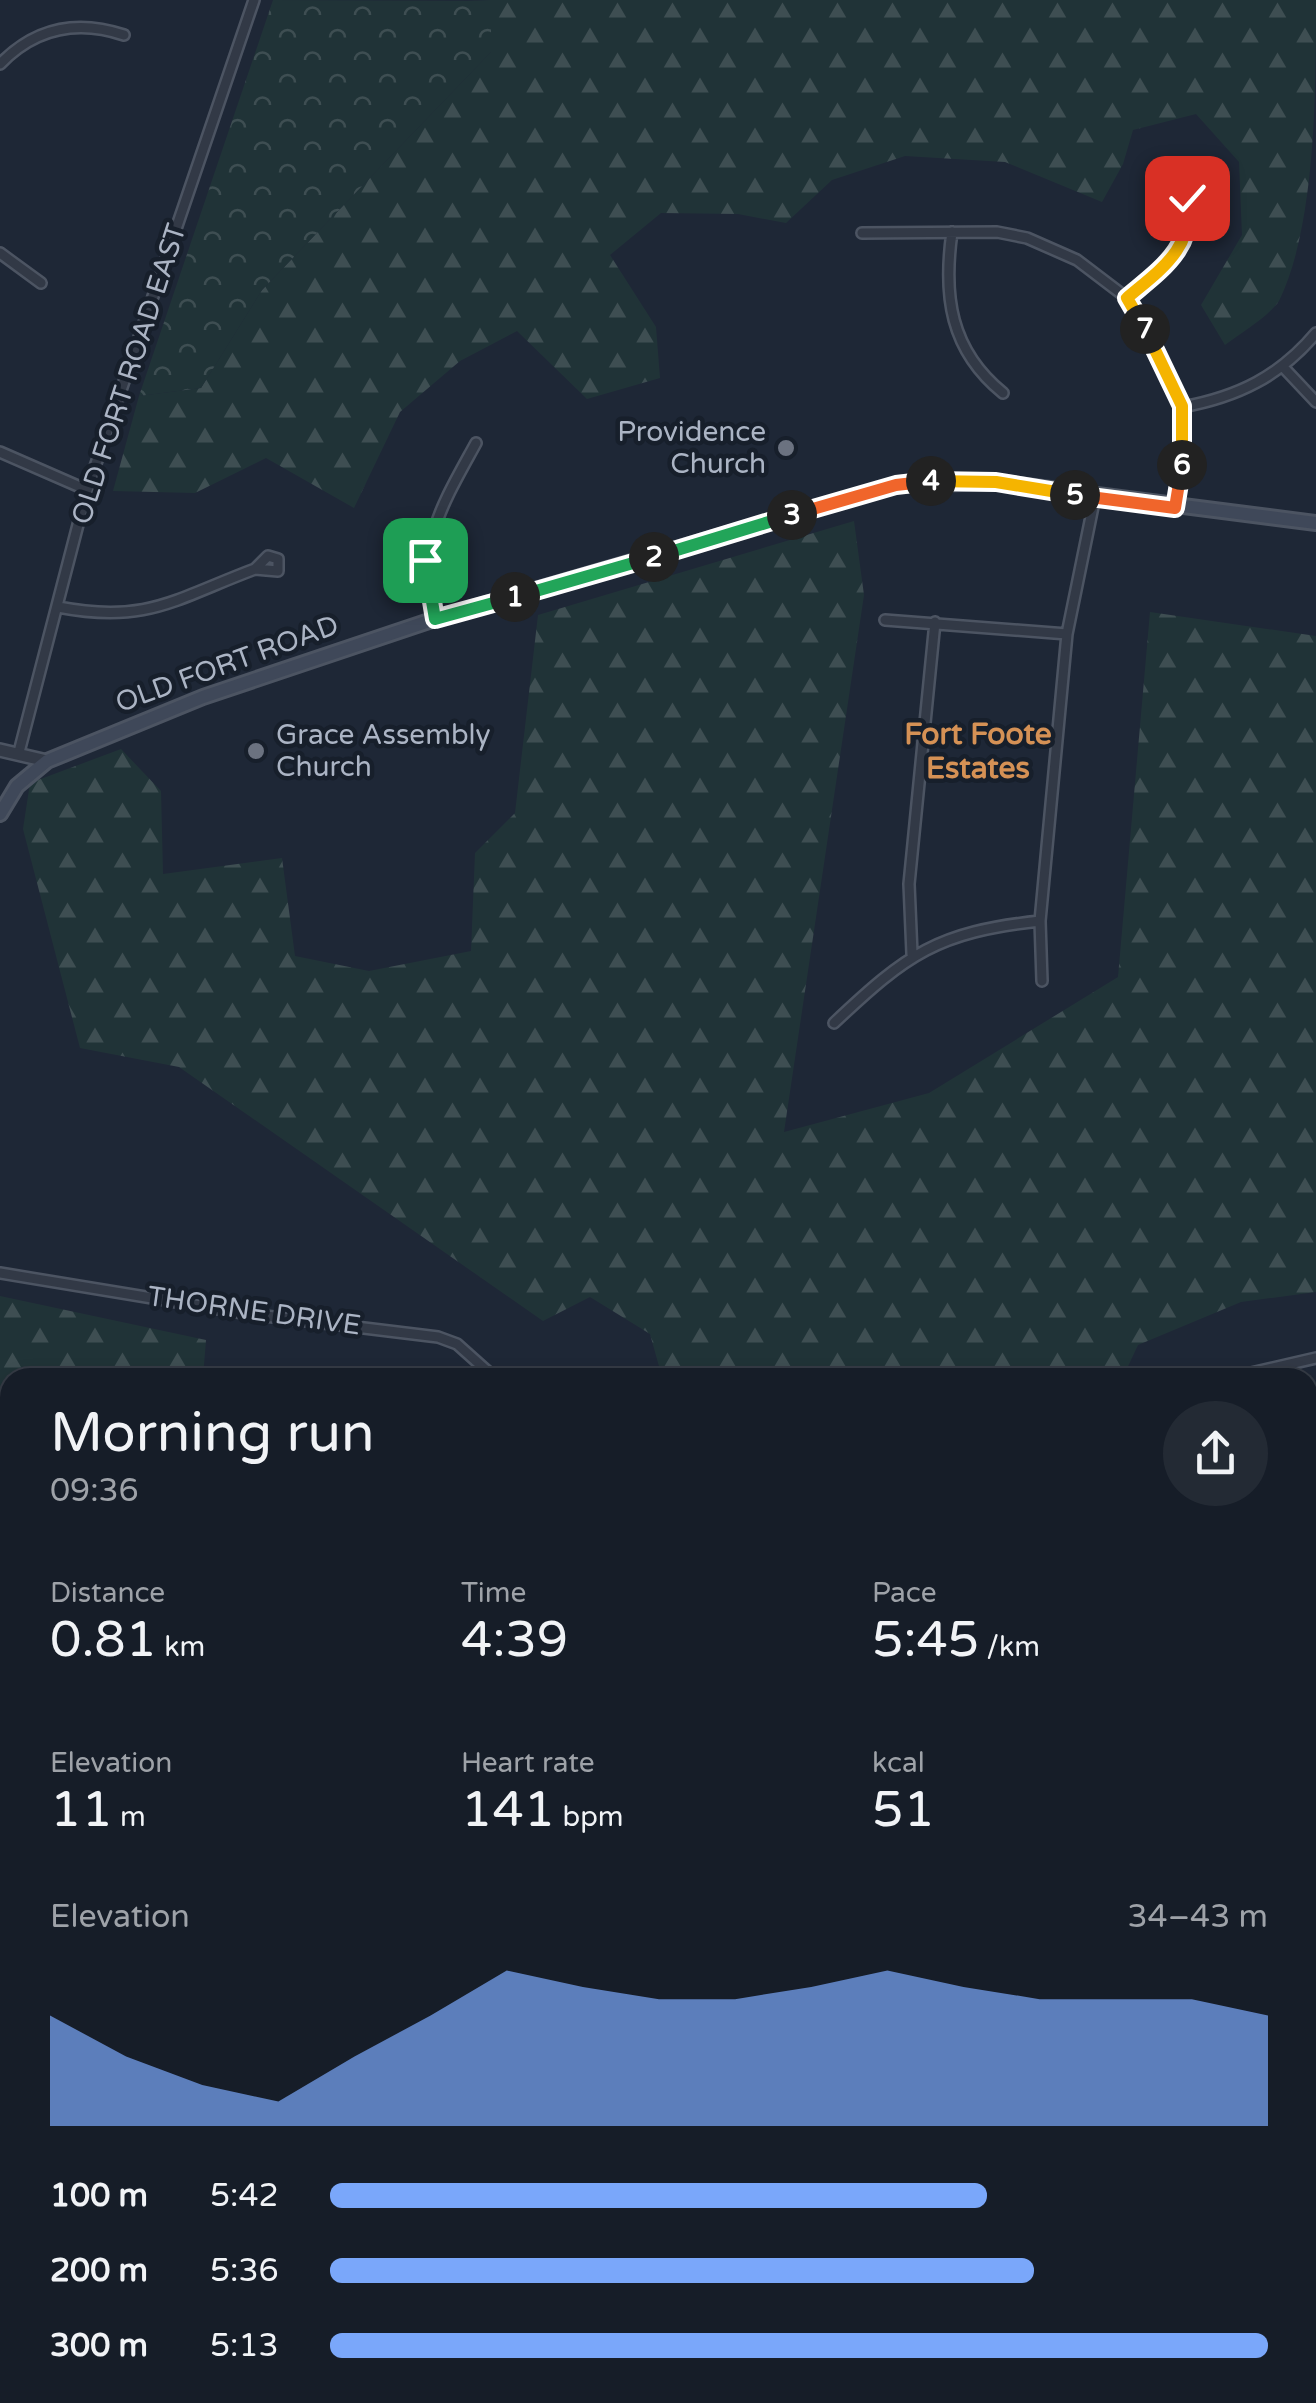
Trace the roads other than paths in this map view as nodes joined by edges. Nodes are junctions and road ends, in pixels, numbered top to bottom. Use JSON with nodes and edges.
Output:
{"nodes":[{"id":1,"x":254,"y":0,"type":"edge"},
{"id":2,"x":124,"y":35,"type":"dead end"},
{"id":3,"x":0,"y":64,"type":"edge"},
{"id":4,"x":1182,"y":188,"type":"dead end"},
{"id":5,"x":952,"y":232,"type":"junction"},
{"id":6,"x":862,"y":234,"type":"dead end"},
{"id":7,"x":0,"y":253,"type":"edge"},
{"id":8,"x":41,"y":282,"type":"dead end"},
{"id":9,"x":1127,"y":298,"type":"junction"},
{"id":10,"x":1316,"y":333,"type":"edge"},
{"id":11,"x":1284,"y":368,"type":"junction"},
{"id":12,"x":1003,"y":392,"type":"dead end"},
{"id":13,"x":1316,"y":402,"type":"edge"},
{"id":14,"x":1182,"y":406,"type":"junction"},
{"id":15,"x":476,"y":444,"type":"dead end"},
{"id":16,"x":0,"y":452,"type":"edge"},
{"id":17,"x":87,"y":490,"type":"junction"},
{"id":18,"x":1096,"y":497,"type":"junction"},
{"id":19,"x":1175,"y":508,"type":"junction"},
{"id":20,"x":1316,"y":523,"type":"edge"},
{"id":21,"x":255,"y":569,"type":"dead end"},
{"id":22,"x":58,"y":607,"type":"junction"},
{"id":23,"x":435,"y":619,"type":"junction"},
{"id":24,"x":885,"y":620,"type":"dead end"},
{"id":25,"x":935,"y":622,"type":"junction"},
{"id":26,"x":1067,"y":634,"type":"junction"},
{"id":27,"x":0,"y":750,"type":"edge"},
{"id":28,"x":19,"y":752,"type":"junction"},
{"id":29,"x":47,"y":761,"type":"junction"},
{"id":30,"x":0,"y":814,"type":"edge"},
{"id":31,"x":1040,"y":921,"type":"junction"},
{"id":32,"x":912,"y":954,"type":"junction"},
{"id":33,"x":1042,"y":981,"type":"dead end"},
{"id":34,"x":834,"y":1023,"type":"dead end"},
{"id":35,"x":0,"y":1273,"type":"edge"},
{"id":36,"x":1316,"y":1358,"type":"edge"},
{"id":37,"x":484,"y":1368,"type":"edge"},
{"id":38,"x":1272,"y":1368,"type":"edge"}],
"edges":[{"from":1,"to":17,"type":"street","name":"OLD FORT ROAD EAST"},
{"from":2,"to":3,"type":"street"},
{"from":4,"to":9,"type":"street"},
{"from":5,"to":6,"type":"street"},
{"from":5,"to":9,"type":"street"},
{"from":5,"to":12,"type":"street"},
{"from":7,"to":8,"type":"street"},
{"from":9,"to":14,"type":"street"},
{"from":10,"to":11,"type":"street"},
{"from":11,"to":13,"type":"street"},
{"from":11,"to":14,"type":"street"},
{"from":14,"to":19,"type":"street"},
{"from":15,"to":23,"type":"street"},
{"from":16,"to":17,"type":"street"},
{"from":17,"to":22,"type":"street","name":"OLD FORT ROAD EAST"},
{"from":18,"to":19,"type":"main road","name":"OLD FORT ROAD"},
{"from":18,"to":23,"type":"main road","name":"OLD FORT ROAD"},
{"from":18,"to":26,"type":"street"},
{"from":19,"to":20,"type":"main road","name":"OLD FORT ROAD"},
{"from":21,"to":22,"type":"street"},
{"from":22,"to":28,"type":"street","name":"OLD FORT ROAD EAST"},
{"from":23,"to":29,"type":"main road","name":"OLD FORT ROAD"},
{"from":24,"to":25,"type":"street"},
{"from":25,"to":26,"type":"street"},
{"from":25,"to":32,"type":"street"},
{"from":26,"to":31,"type":"street"},
{"from":27,"to":28,"type":"street"},
{"from":28,"to":29,"type":"street"},
{"from":29,"to":30,"type":"main road","name":"OLD FORT ROAD"},
{"from":31,"to":32,"type":"street"},
{"from":31,"to":33,"type":"street"},
{"from":32,"to":34,"type":"street"},
{"from":35,"to":37,"type":"street","name":"THORNE DRIVE"},
{"from":36,"to":38,"type":"street"}]}
